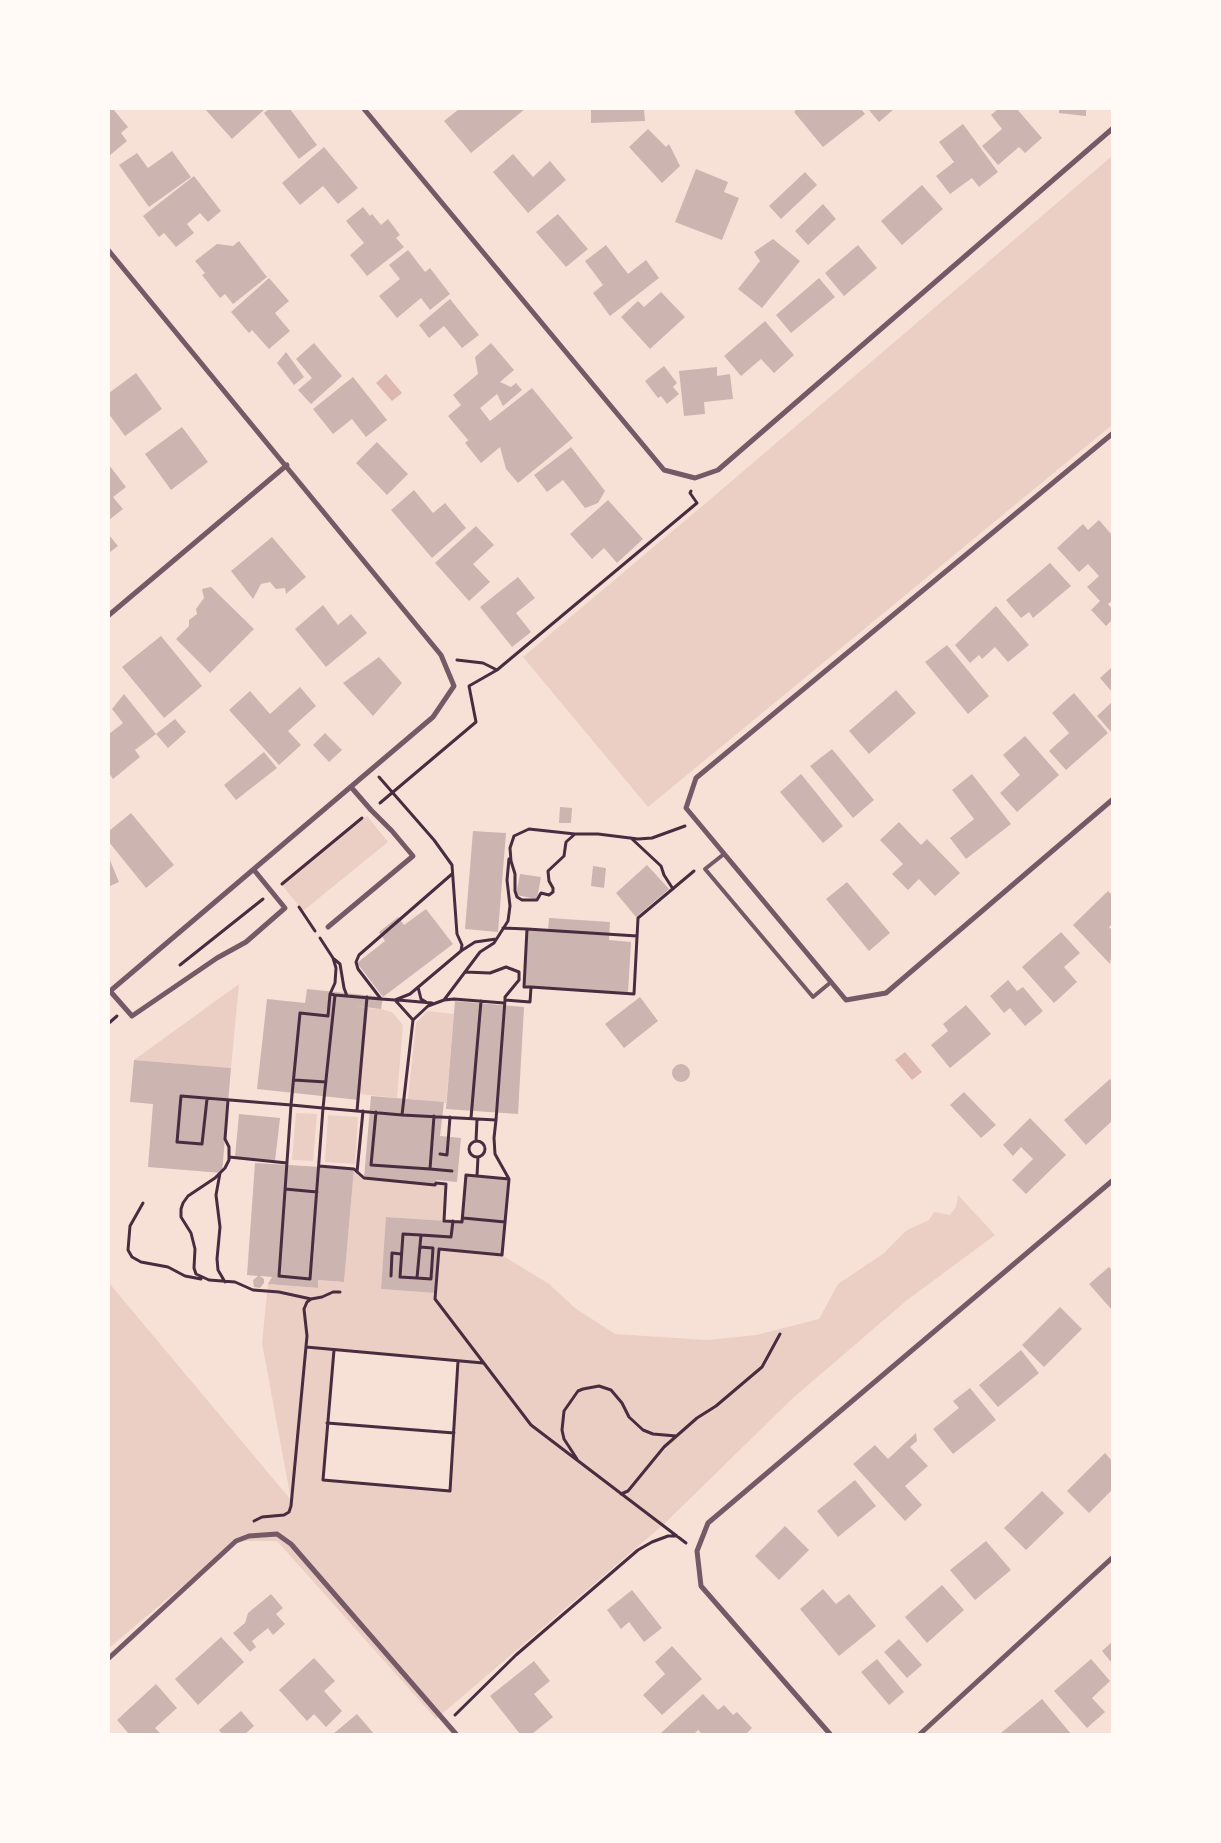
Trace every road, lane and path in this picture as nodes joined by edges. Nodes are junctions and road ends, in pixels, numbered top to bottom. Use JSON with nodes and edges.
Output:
{"nodes":[{"id":1,"x":364,"y":109,"type":"edge"},
{"id":2,"x":1112,"y":129,"type":"edge"},
{"id":3,"x":109,"y":252,"type":"edge"},
{"id":4,"x":1112,"y":434,"type":"edge"},
{"id":5,"x":286,"y":465,"type":"junction"},
{"id":6,"x":695,"y":478,"type":"junction"},
{"id":7,"x":109,"y":615,"type":"edge"},
{"id":8,"x":441,"y":655,"type":"junction"},
{"id":9,"x":497,"y":670,"type":"junction"},
{"id":10,"x":372,"y":769,"type":"junction"},
{"id":11,"x":352,"y":787,"type":"junction"},
{"id":12,"x":392,"y":792,"type":"junction"},
{"id":13,"x":1112,"y":800,"type":"edge"},
{"id":14,"x":371,"y":810,"type":"junction"},
{"id":15,"x":697,"y":822,"type":"junction"},
{"id":16,"x":575,"y":834,"type":"junction"},
{"id":17,"x":631,"y":838,"type":"junction"},
{"id":18,"x":510,"y":848,"type":"junction"},
{"id":19,"x":724,"y":854,"type":"junction"},
{"id":20,"x":699,"y":867,"type":"dead end"},
{"id":21,"x":254,"y":870,"type":"junction"},
{"id":22,"x":453,"y":873,"type":"junction"},
{"id":23,"x":283,"y":884,"type":"junction"},
{"id":24,"x":672,"y":889,"type":"junction"},
{"id":25,"x":288,"y":891,"type":"dead end"},
{"id":26,"x":272,"y":892,"type":"junction"},
{"id":27,"x":298,"y":906,"type":"dead end"},
{"id":28,"x":328,"y":928,"type":"dead end"},
{"id":29,"x":504,"y":928,"type":"junction"},
{"id":30,"x":527,"y":929,"type":"junction"},
{"id":31,"x":637,"y":936,"type":"junction"},
{"id":32,"x":496,"y":939,"type":"junction"},
{"id":33,"x":461,"y":951,"type":"junction"},
{"id":34,"x":333,"y":958,"type":"junction"},
{"id":35,"x":179,"y":966,"type":"dead end"},
{"id":36,"x":465,"y":972,"type":"junction"},
{"id":37,"x":830,"y":982,"type":"junction"},
{"id":38,"x":418,"y":986,"type":"junction"},
{"id":39,"x":531,"y":987,"type":"junction"},
{"id":40,"x":109,"y":991,"type":"edge"},
{"id":41,"x":330,"y":994,"type":"junction"},
{"id":42,"x":335,"y":994,"type":"junction"},
{"id":43,"x":347,"y":996,"type":"junction"},
{"id":44,"x":367,"y":997,"type":"junction"},
{"id":45,"x":380,"y":999,"type":"junction"},
{"id":46,"x":395,"y":1000,"type":"junction"},
{"id":47,"x":444,"y":1000,"type":"junction"},
{"id":48,"x":481,"y":1001,"type":"junction"},
{"id":49,"x":437,"y":1002,"type":"junction"},
{"id":50,"x":504,"y":1002,"type":"junction"},
{"id":51,"x":428,"y":1003,"type":"junction"},
{"id":52,"x":333,"y":1015,"type":"junction"},
{"id":53,"x":328,"y":1016,"type":"junction"},
{"id":54,"x":413,"y":1020,"type":"junction"},
{"id":55,"x":294,"y":1080,"type":"junction"},
{"id":56,"x":326,"y":1082,"type":"junction"},
{"id":57,"x":207,"y":1099,"type":"junction"},
{"id":58,"x":228,"y":1100,"type":"junction"},
{"id":59,"x":292,"y":1105,"type":"junction"},
{"id":60,"x":323,"y":1108,"type":"junction"},
{"id":61,"x":357,"y":1111,"type":"junction"},
{"id":62,"x":363,"y":1111,"type":"junction"},
{"id":63,"x":376,"y":1112,"type":"junction"},
{"id":64,"x":402,"y":1115,"type":"junction"},
{"id":65,"x":434,"y":1116,"type":"junction"},
{"id":66,"x":450,"y":1117,"type":"junction"},
{"id":67,"x":471,"y":1118,"type":"junction"},
{"id":68,"x":477,"y":1119,"type":"junction"},
{"id":69,"x":496,"y":1120,"type":"junction"},
{"id":70,"x":476,"y":1140,"type":"junction"},
{"id":71,"x":485,"y":1147,"type":"junction"},
{"id":72,"x":494,"y":1148,"type":"junction"},
{"id":73,"x":440,"y":1154,"type":"dead end"},
{"id":74,"x":229,"y":1157,"type":"junction"},
{"id":75,"x":478,"y":1157,"type":"junction"},
{"id":76,"x":287,"y":1163,"type":"junction"},
{"id":77,"x":319,"y":1166,"type":"junction"},
{"id":78,"x":430,"y":1169,"type":"junction"},
{"id":79,"x":452,"y":1170,"type":"dead end"},
{"id":80,"x":358,"y":1172,"type":"junction"},
{"id":81,"x":220,"y":1173,"type":"junction"},
{"id":82,"x":477,"y":1176,"type":"junction"},
{"id":83,"x":509,"y":1179,"type":"junction"},
{"id":84,"x":1112,"y":1181,"type":"edge"},
{"id":85,"x":285,"y":1189,"type":"junction"},
{"id":86,"x":317,"y":1192,"type":"junction"},
{"id":87,"x":143,"y":1203,"type":"dead end"},
{"id":88,"x":463,"y":1218,"type":"junction"},
{"id":89,"x":453,"y":1222,"type":"junction"},
{"id":90,"x":505,"y":1222,"type":"junction"},
{"id":91,"x":421,"y":1235,"type":"junction"},
{"id":92,"x":420,"y":1247,"type":"junction"},
{"id":93,"x":401,"y":1254,"type":"junction"},
{"id":94,"x":391,"y":1276,"type":"dead end"},
{"id":95,"x":417,"y":1278,"type":"junction"},
{"id":96,"x":209,"y":1280,"type":"junction"},
{"id":97,"x":225,"y":1282,"type":"junction"},
{"id":98,"x":340,"y":1292,"type":"dead end"},
{"id":99,"x":311,"y":1299,"type":"junction"},
{"id":100,"x":780,"y":1334,"type":"dead end"},
{"id":101,"x":306,"y":1347,"type":"junction"},
{"id":102,"x":334,"y":1350,"type":"junction"},
{"id":103,"x":458,"y":1361,"type":"junction"},
{"id":104,"x":484,"y":1363,"type":"junction"},
{"id":105,"x":327,"y":1424,"type":"junction"},
{"id":106,"x":454,"y":1433,"type":"junction"},
{"id":107,"x":677,"y":1436,"type":"junction"},
{"id":108,"x":578,"y":1461,"type":"junction"},
{"id":109,"x":621,"y":1494,"type":"junction"},
{"id":110,"x":262,"y":1518,"type":"dead end"},
{"id":111,"x":678,"y":1536,"type":"junction"},
{"id":112,"x":697,"y":1551,"type":"junction"},
{"id":113,"x":1112,"y":1558,"type":"edge"},
{"id":114,"x":109,"y":1658,"type":"edge"},
{"id":115,"x":446,"y":1723,"type":"junction"},
{"id":116,"x":456,"y":1734,"type":"edge"},
{"id":117,"x":830,"y":1734,"type":"edge"},
{"id":118,"x":920,"y":1734,"type":"edge"}],
"edges":[{"from":1,"to":6,"type":"street"},
{"from":2,"to":6,"type":"street"},
{"from":3,"to":5,"type":"street"},
{"from":4,"to":15,"type":"street"},
{"from":5,"to":7,"type":"street"},
{"from":5,"to":8,"type":"street"},
{"from":6,"to":9,"type":"path"},
{"from":8,"to":9,"type":"path"},
{"from":8,"to":10,"type":"street"},
{"from":9,"to":12,"type":"path"},
{"from":10,"to":11,"type":"street"},
{"from":10,"to":12,"type":"path"},
{"from":11,"to":14,"type":"street"},
{"from":11,"to":21,"type":"street"},
{"from":12,"to":14,"type":"path"},
{"from":12,"to":22,"type":"path"},
{"from":13,"to":37,"type":"street"},
{"from":14,"to":23,"type":"path"},
{"from":14,"to":28,"type":"street"},
{"from":15,"to":17,"type":"path"},
{"from":15,"to":19,"type":"street"},
{"from":16,"to":17,"type":"path"},
{"from":16,"to":18,"type":"path"},
{"from":16,"to":18,"type":"path"},
{"from":17,"to":24,"type":"path"},
{"from":18,"to":29,"type":"path"},
{"from":19,"to":37,"type":"street"},
{"from":19,"to":37,"type":"lane"},
{"from":20,"to":24,"type":"path"},
{"from":21,"to":26,"type":"street"},
{"from":21,"to":40,"type":"street"},
{"from":22,"to":33,"type":"path"},
{"from":22,"to":45,"type":"path"},
{"from":23,"to":25,"type":"path"},
{"from":23,"to":26,"type":"path"},
{"from":24,"to":31,"type":"path"},
{"from":26,"to":35,"type":"path"},
{"from":26,"to":40,"type":"street"},
{"from":27,"to":34,"type":"path"},
{"from":29,"to":30,"type":"path"},
{"from":29,"to":32,"type":"path"},
{"from":30,"to":31,"type":"path"},
{"from":30,"to":39,"type":"path"},
{"from":31,"to":39,"type":"path"},
{"from":32,"to":33,"type":"path"},
{"from":32,"to":36,"type":"path"},
{"from":33,"to":38,"type":"path"},
{"from":34,"to":41,"type":"path"},
{"from":34,"to":43,"type":"path"},
{"from":36,"to":47,"type":"path"},
{"from":36,"to":50,"type":"path"},
{"from":38,"to":46,"type":"path"},
{"from":38,"to":51,"type":"path"},
{"from":39,"to":50,"type":"path"},
{"from":41,"to":42,"type":"path"},
{"from":41,"to":53,"type":"path"},
{"from":42,"to":43,"type":"path"},
{"from":42,"to":52,"type":"path"},
{"from":43,"to":44,"type":"path"},
{"from":44,"to":45,"type":"path"},
{"from":44,"to":61,"type":"path"},
{"from":45,"to":46,"type":"path"},
{"from":46,"to":51,"type":"path"},
{"from":46,"to":54,"type":"path"},
{"from":47,"to":48,"type":"path"},
{"from":47,"to":49,"type":"path"},
{"from":48,"to":50,"type":"path"},
{"from":48,"to":67,"type":"path"},
{"from":49,"to":51,"type":"path"},
{"from":49,"to":54,"type":"path"},
{"from":50,"to":69,"type":"path"},
{"from":52,"to":53,"type":"path"},
{"from":52,"to":56,"type":"path"},
{"from":53,"to":55,"type":"path"},
{"from":54,"to":64,"type":"path"},
{"from":55,"to":56,"type":"path"},
{"from":55,"to":59,"type":"path"},
{"from":56,"to":60,"type":"path"},
{"from":57,"to":57,"type":"path"},
{"from":57,"to":58,"type":"path"},
{"from":58,"to":59,"type":"path"},
{"from":58,"to":74,"type":"path"},
{"from":59,"to":60,"type":"path"},
{"from":59,"to":76,"type":"path"},
{"from":60,"to":61,"type":"path"},
{"from":60,"to":77,"type":"path"},
{"from":61,"to":62,"type":"path"},
{"from":62,"to":63,"type":"path"},
{"from":62,"to":80,"type":"path"},
{"from":63,"to":64,"type":"path"},
{"from":63,"to":78,"type":"path"},
{"from":64,"to":65,"type":"path"},
{"from":65,"to":66,"type":"path"},
{"from":65,"to":78,"type":"path"},
{"from":66,"to":67,"type":"path"},
{"from":66,"to":73,"type":"path"},
{"from":67,"to":68,"type":"path"},
{"from":68,"to":69,"type":"path"},
{"from":68,"to":70,"type":"path"},
{"from":69,"to":72,"type":"path"},
{"from":70,"to":71,"type":"path"},
{"from":70,"to":75,"type":"path"},
{"from":71,"to":72,"type":"path"},
{"from":71,"to":75,"type":"path"},
{"from":72,"to":83,"type":"path"},
{"from":74,"to":76,"type":"path"},
{"from":74,"to":81,"type":"path"},
{"from":75,"to":82,"type":"path"},
{"from":76,"to":85,"type":"path"},
{"from":77,"to":80,"type":"path"},
{"from":77,"to":86,"type":"path"},
{"from":78,"to":79,"type":"path"},
{"from":80,"to":89,"type":"path"},
{"from":81,"to":96,"type":"path"},
{"from":81,"to":97,"type":"path"},
{"from":82,"to":83,"type":"path"},
{"from":82,"to":88,"type":"path"},
{"from":83,"to":90,"type":"path"},
{"from":84,"to":112,"type":"street"},
{"from":85,"to":86,"type":"path"},
{"from":85,"to":86,"type":"path"},
{"from":87,"to":96,"type":"path"},
{"from":88,"to":89,"type":"path"},
{"from":88,"to":90,"type":"path"},
{"from":89,"to":91,"type":"path"},
{"from":90,"to":104,"type":"path"},
{"from":91,"to":92,"type":"path"},
{"from":91,"to":93,"type":"path"},
{"from":92,"to":95,"type":"path"},
{"from":92,"to":95,"type":"path"},
{"from":93,"to":94,"type":"path"},
{"from":93,"to":95,"type":"path"},
{"from":96,"to":97,"type":"path"},
{"from":97,"to":99,"type":"path"},
{"from":98,"to":99,"type":"path"},
{"from":99,"to":101,"type":"path"},
{"from":100,"to":107,"type":"path"},
{"from":101,"to":102,"type":"path"},
{"from":101,"to":110,"type":"path"},
{"from":102,"to":103,"type":"path"},
{"from":102,"to":105,"type":"path"},
{"from":103,"to":104,"type":"path"},
{"from":103,"to":106,"type":"path"},
{"from":104,"to":108,"type":"path"},
{"from":105,"to":106,"type":"path"},
{"from":105,"to":106,"type":"path"},
{"from":107,"to":108,"type":"path"},
{"from":107,"to":109,"type":"path"},
{"from":108,"to":109,"type":"path"},
{"from":109,"to":111,"type":"path"},
{"from":111,"to":112,"type":"path"},
{"from":111,"to":115,"type":"path"},
{"from":112,"to":117,"type":"street"},
{"from":113,"to":118,"type":"street"},
{"from":114,"to":115,"type":"street"},
{"from":115,"to":116,"type":"street"}]}
